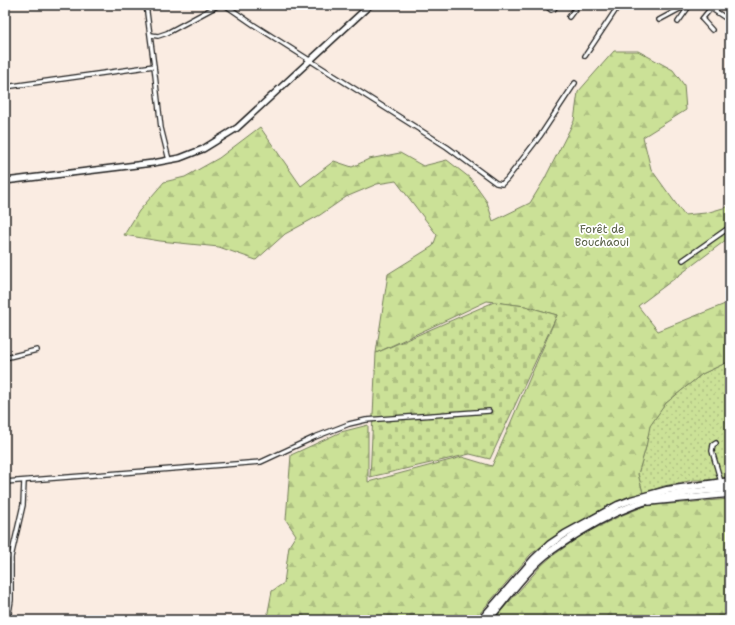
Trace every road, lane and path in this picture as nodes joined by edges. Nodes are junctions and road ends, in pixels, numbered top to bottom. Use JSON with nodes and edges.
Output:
{"nodes":[{"id":1,"x":8,"y":5,"type":"edge"},
{"id":2,"x":146,"y":5,"type":"edge"},
{"id":3,"x":219,"y":5,"type":"edge"},
{"id":4,"x":225,"y":5,"type":"edge"},
{"id":5,"x":370,"y":5,"type":"edge"},
{"id":6,"x":545,"y":5,"type":"edge"},
{"id":7,"x":557,"y":5,"type":"edge"},
{"id":8,"x":578,"y":5,"type":"edge"},
{"id":9,"x":619,"y":5,"type":"edge"},
{"id":10,"x":688,"y":5,"type":"edge"},
{"id":11,"x":706,"y":5,"type":"edge"},
{"id":12,"x":711,"y":8,"type":"junction"},
{"id":13,"x":5,"y":12,"type":"edge"},
{"id":14,"x":569,"y":17,"type":"dead end"},
{"id":15,"x":730,"y":18,"type":"edge"},
{"id":16,"x":659,"y":20,"type":"dead end"},
{"id":17,"x":678,"y":22,"type":"dead end"},
{"id":18,"x":712,"y":30,"type":"dead end"},
{"id":19,"x":150,"y":35,"type":"junction"},
{"id":20,"x":585,"y":56,"type":"dead end"},
{"id":21,"x":309,"y":61,"type":"junction"},
{"id":22,"x":154,"y":66,"type":"junction"},
{"id":23,"x":575,"y":83,"type":"dead end"},
{"id":24,"x":5,"y":87,"type":"edge"},
{"id":25,"x":169,"y":160,"type":"junction"},
{"id":26,"x":5,"y":181,"type":"edge"},
{"id":27,"x":730,"y":227,"type":"edge"},
{"id":28,"x":683,"y":260,"type":"dead end"},
{"id":29,"x":37,"y":350,"type":"dead end"},
{"id":30,"x":5,"y":358,"type":"edge"},
{"id":31,"x":489,"y":411,"type":"dead end"},
{"id":32,"x":716,"y":443,"type":"dead end"},
{"id":33,"x":24,"y":481,"type":"junction"},
{"id":34,"x":730,"y":481,"type":"edge"},
{"id":35,"x":5,"y":482,"type":"edge"},
{"id":36,"x":721,"y":482,"type":"junction"},
{"id":37,"x":730,"y":485,"type":"edge"},
{"id":38,"x":680,"y":488,"type":"junction"},
{"id":39,"x":730,"y":489,"type":"edge"},
{"id":40,"x":730,"y":494,"type":"edge"},
{"id":41,"x":637,"y":504,"type":"junction"},
{"id":42,"x":5,"y":556,"type":"edge"},
{"id":43,"x":11,"y":557,"type":"junction"},
{"id":44,"x":7,"y":611,"type":"edge"},
{"id":45,"x":8,"y":620,"type":"edge"},
{"id":46,"x":481,"y":620,"type":"edge"},
{"id":47,"x":488,"y":620,"type":"edge"}],
"edges":[{"from":1,"to":13,"type":"street"},
{"from":2,"to":19,"type":"street"},
{"from":3,"to":19,"type":"street"},
{"from":4,"to":21,"type":"street"},
{"from":5,"to":21,"type":"main road"},
{"from":6,"to":7,"type":"street"},
{"from":8,"to":14,"type":"street"},
{"from":9,"to":20,"type":"street"},
{"from":10,"to":16,"type":"street"},
{"from":10,"to":17,"type":"street"},
{"from":11,"to":12,"type":"street"},
{"from":12,"to":15,"type":"street"},
{"from":12,"to":18,"type":"street"},
{"from":19,"to":22,"type":"street"},
{"from":21,"to":23,"type":"street"},
{"from":21,"to":25,"type":"main road"},
{"from":22,"to":24,"type":"street"},
{"from":22,"to":25,"type":"street"},
{"from":25,"to":26,"type":"main road"},
{"from":27,"to":28,"type":"street"},
{"from":29,"to":30,"type":"street"},
{"from":31,"to":33,"type":"street"},
{"from":32,"to":36,"type":"street"},
{"from":33,"to":35,"type":"street"},
{"from":33,"to":43,"type":"street"},
{"from":34,"to":36,"type":"highway"},
{"from":36,"to":38,"type":"highway"},
{"from":37,"to":38,"type":"main road"},
{"from":38,"to":46,"type":"highway"},
{"from":39,"to":41,"type":"highway"},
{"from":40,"to":41,"type":"main road"},
{"from":41,"to":47,"type":"highway"},
{"from":42,"to":43,"type":"street"},
{"from":43,"to":44,"type":"street"},
{"from":44,"to":45,"type":"street"}]}
